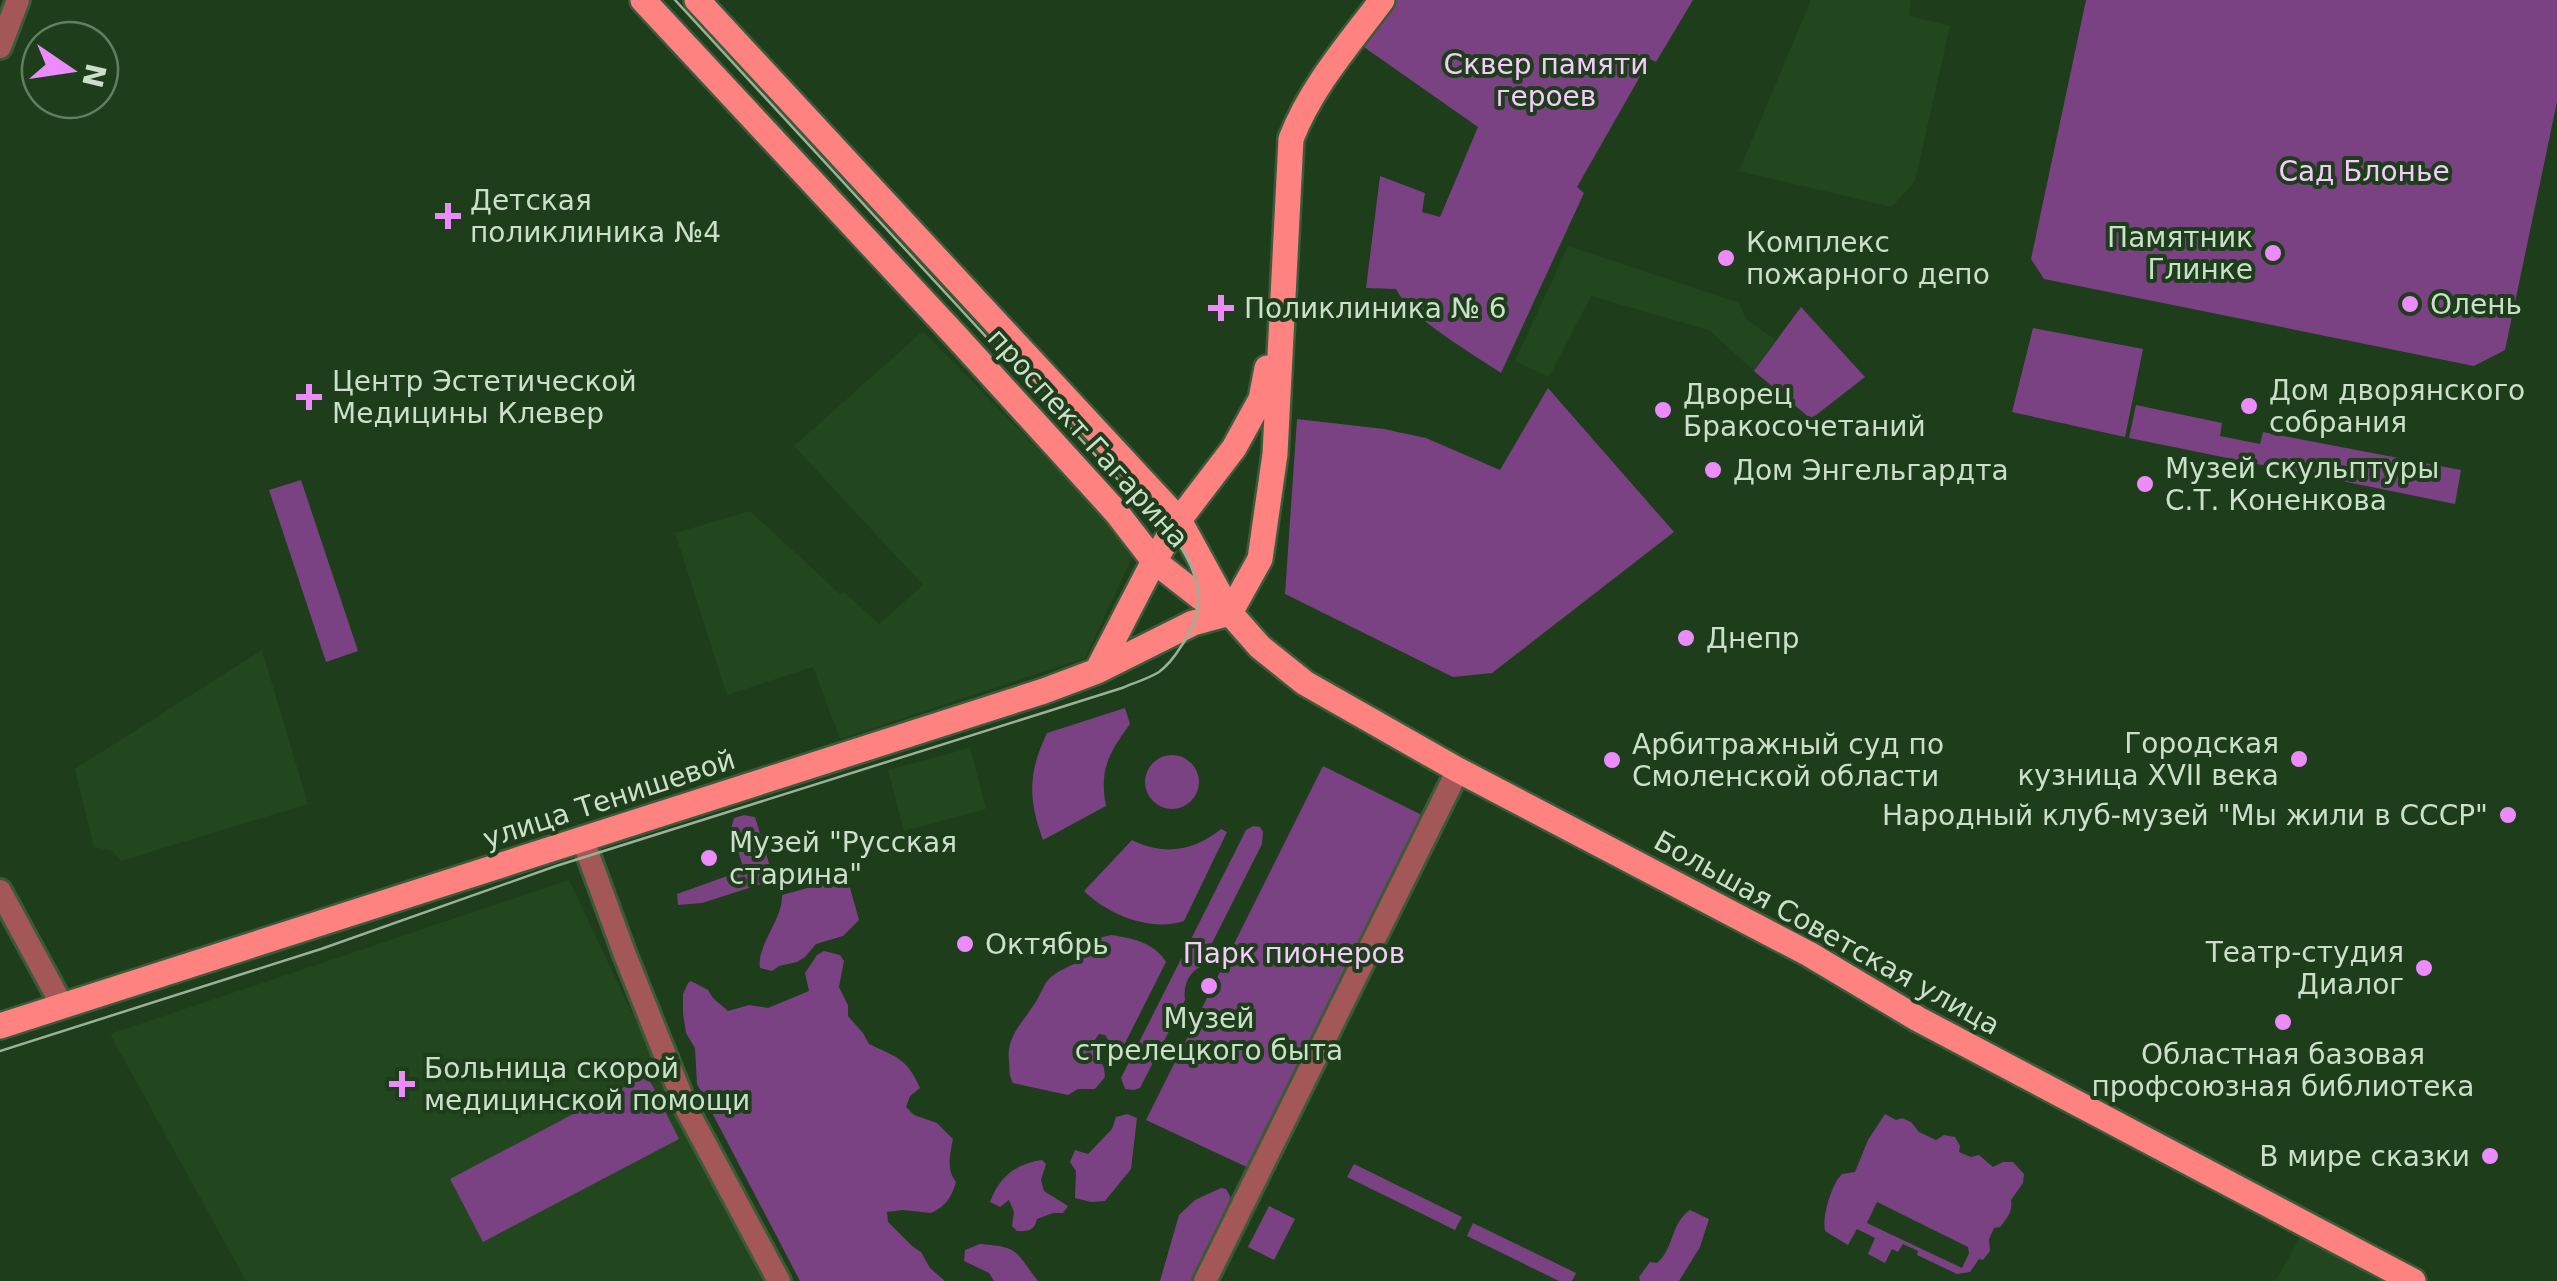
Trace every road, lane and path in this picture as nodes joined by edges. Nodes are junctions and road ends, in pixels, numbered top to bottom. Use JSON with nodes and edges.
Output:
{"nodes":[{"id":1,"x":18,"y":0,"type":"edge"},
{"id":2,"x":643,"y":0,"type":"edge"},
{"id":3,"x":698,"y":0,"type":"edge"},
{"id":4,"x":1382,"y":0,"type":"edge"},
{"id":5,"x":0,"y":47,"type":"edge"},
{"id":6,"x":1284,"y":285,"type":"junction"},
{"id":7,"x":1179,"y":520,"type":"junction"},
{"id":8,"x":1154,"y":560,"type":"junction"},
{"id":9,"x":1230,"y":613,"type":"junction"},
{"id":10,"x":1097,"y":671,"type":"junction"},
{"id":11,"x":1458,"y":770,"type":"junction"},
{"id":12,"x":582,"y":838,"type":"junction"},
{"id":13,"x":0,"y":892,"type":"edge"},
{"id":14,"x":62,"y":1005,"type":"junction"},
{"id":15,"x":0,"y":1026,"type":"edge"},
{"id":16,"x":779,"y":1281,"type":"edge"},
{"id":17,"x":1204,"y":1281,"type":"edge"},
{"id":18,"x":2413,"y":1281,"type":"edge"}],
"edges":[{"from":1,"to":5,"type":"street"},
{"from":2,"to":8,"type":"main road","name":"проспект Гагарина"},
{"from":3,"to":7,"type":"main road","name":"проспект Гагарина"},
{"from":4,"to":6,"type":"main road"},
{"from":6,"to":7,"type":"main road"},
{"from":6,"to":9,"type":"main road"},
{"from":7,"to":8,"type":"main road"},
{"from":7,"to":9,"type":"main road","name":"проспект Гагарина"},
{"from":8,"to":9,"type":"main road","name":"проспект Гагарина"},
{"from":8,"to":10,"type":"main road"},
{"from":9,"to":10,"type":"main road","name":"улица Тенишевой"},
{"from":9,"to":11,"type":"main road","name":"Большая Советская улица"},
{"from":10,"to":12,"type":"main road","name":"улица Тенишевой"},
{"from":11,"to":17,"type":"street"},
{"from":11,"to":18,"type":"main road","name":"Большая Советская улица"},
{"from":12,"to":14,"type":"main road","name":"улица Тенишевой"},
{"from":12,"to":16,"type":"street"},
{"from":13,"to":14,"type":"street"},
{"from":14,"to":15,"type":"main road","name":"улица Тенишевой"}]}
